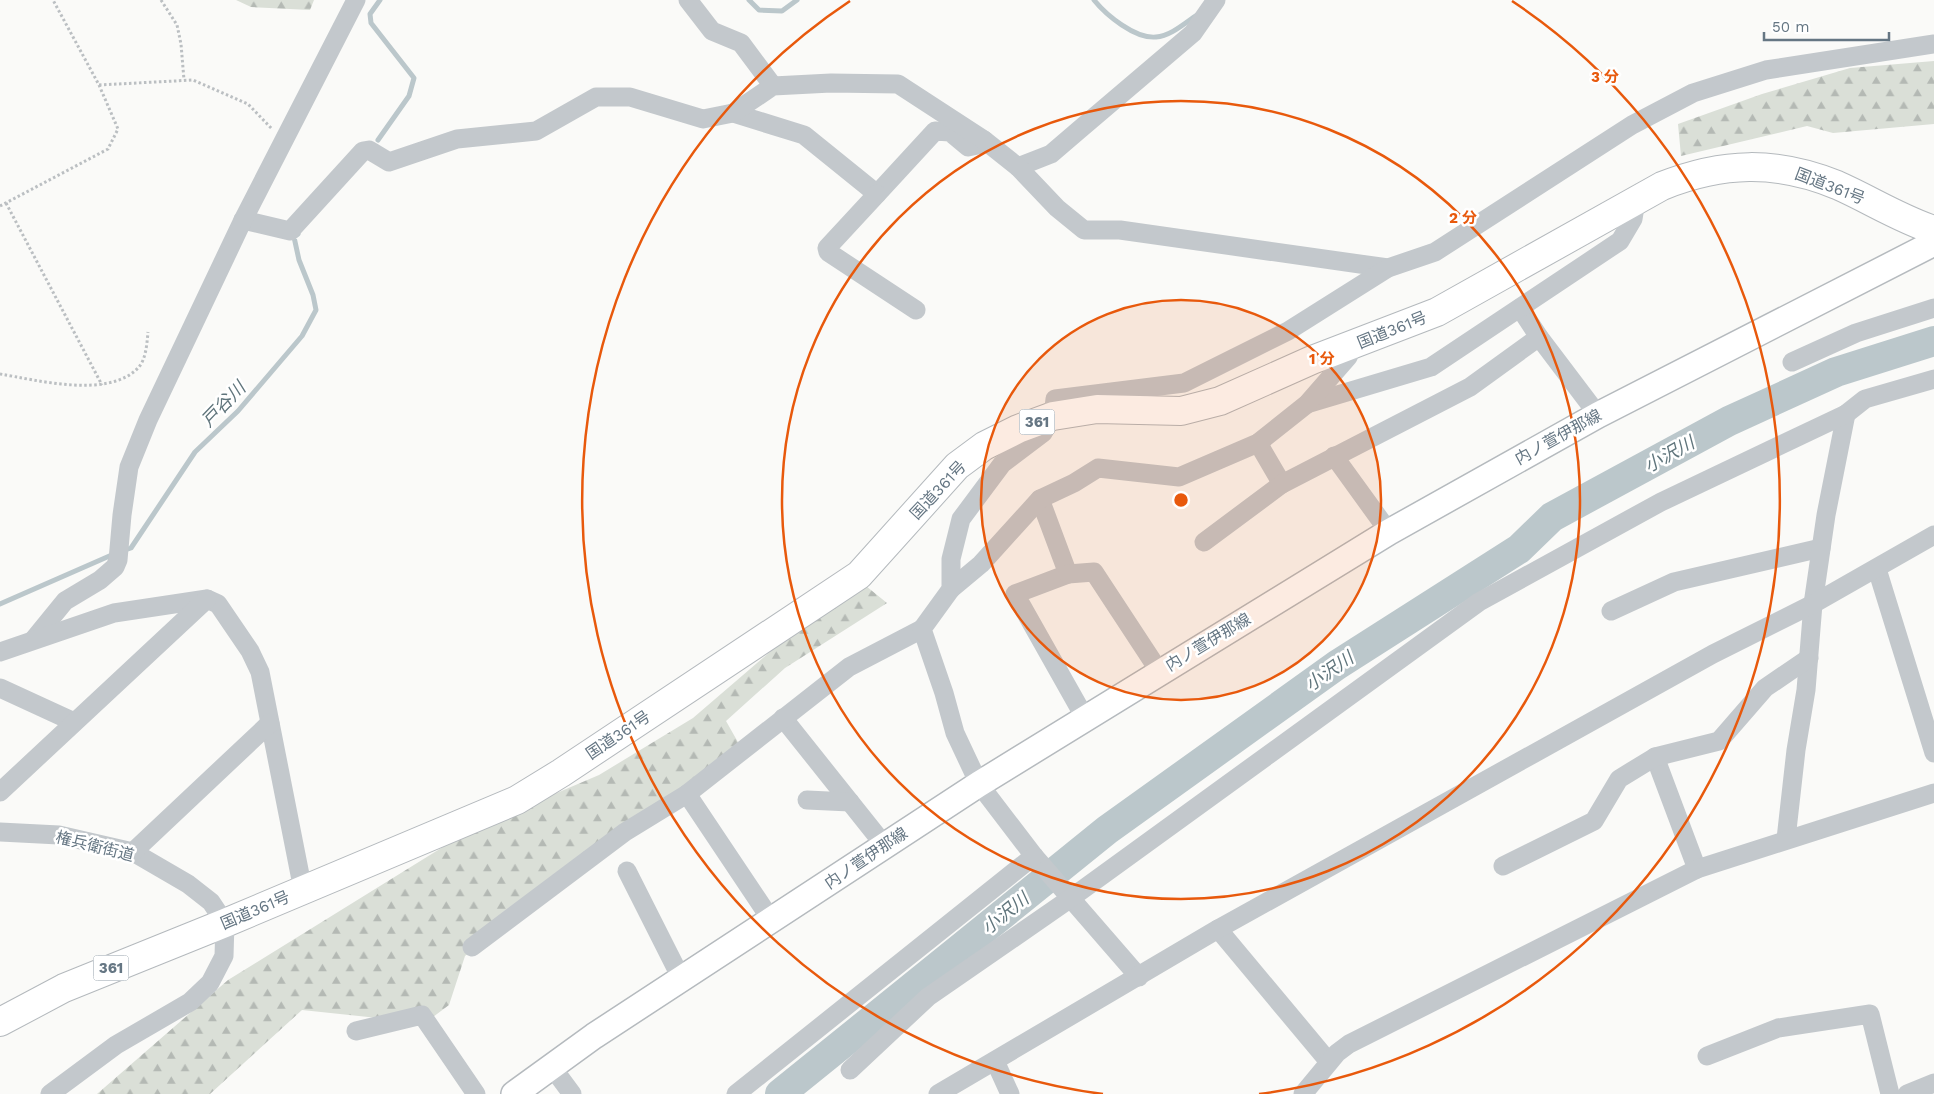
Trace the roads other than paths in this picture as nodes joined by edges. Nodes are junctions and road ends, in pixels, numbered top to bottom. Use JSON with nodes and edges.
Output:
{"nodes":[{"id":1,"x":356,"y":0,"type":"edge"},
{"id":2,"x":688,"y":0,"type":"edge"},
{"id":3,"x":1216,"y":0,"type":"edge"},
{"id":4,"x":1934,"y":44,"type":"edge"},
{"id":5,"x":773,"y":86,"type":"junction"},
{"id":6,"x":733,"y":113,"type":"junction"},
{"id":7,"x":984,"y":140,"type":"junction"},
{"id":8,"x":1018,"y":167,"type":"junction"},
{"id":9,"x":877,"y":194,"type":"junction"},
{"id":10,"x":1636,"y":201,"type":"junction"},
{"id":11,"x":243,"y":220,"type":"junction"},
{"id":12,"x":1934,"y":230,"type":"edge"},
{"id":13,"x":1934,"y":243,"type":"edge"},
{"id":14,"x":1388,"y":268,"type":"junction"},
{"id":15,"x":1520,"y":308,"type":"junction"},
{"id":16,"x":1934,"y":308,"type":"edge"},
{"id":17,"x":916,"y":310,"type":"dead end"},
{"id":18,"x":1539,"y":337,"type":"junction"},
{"id":19,"x":1353,"y":345,"type":"junction"},
{"id":20,"x":1792,"y":362,"type":"dead end"},
{"id":21,"x":1934,"y":379,"type":"edge"},
{"id":22,"x":1307,"y":404,"type":"junction"},
{"id":23,"x":1846,"y":414,"type":"junction"},
{"id":24,"x":1598,"y":415,"type":"junction"},
{"id":25,"x":1053,"y":416,"type":"junction"},
{"id":26,"x":1258,"y":443,"type":"junction"},
{"id":27,"x":1334,"y":456,"type":"junction"},
{"id":28,"x":1282,"y":484,"type":"junction"},
{"id":29,"x":1040,"y":499,"type":"junction"},
{"id":30,"x":1389,"y":532,"type":"junction"},
{"id":31,"x":1934,"y":536,"type":"edge"},
{"id":32,"x":1204,"y":542,"type":"dead end"},
{"id":33,"x":1821,"y":548,"type":"junction"},
{"id":34,"x":1877,"y":568,"type":"junction"},
{"id":35,"x":1068,"y":574,"type":"junction"},
{"id":36,"x":951,"y":589,"type":"junction"},
{"id":37,"x":207,"y":599,"type":"junction"},
{"id":38,"x":1813,"y":604,"type":"junction"},
{"id":39,"x":1611,"y":611,"type":"dead end"},
{"id":40,"x":922,"y":629,"type":"junction"},
{"id":41,"x":34,"y":639,"type":"junction"},
{"id":42,"x":0,"y":652,"type":"edge"},
{"id":43,"x":1808,"y":658,"type":"junction"},
{"id":44,"x":1159,"y":671,"type":"junction"},
{"id":45,"x":0,"y":688,"type":"edge"},
{"id":46,"x":783,"y":718,"type":"junction"},
{"id":47,"x":1085,"y":718,"type":"junction"},
{"id":48,"x":74,"y":722,"type":"junction"},
{"id":49,"x":270,"y":723,"type":"junction"},
{"id":50,"x":1934,"y":753,"type":"edge"},
{"id":51,"x":1655,"y":757,"type":"junction"},
{"id":52,"x":979,"y":784,"type":"junction"},
{"id":53,"x":0,"y":792,"type":"edge"},
{"id":54,"x":687,"y":794,"type":"junction"},
{"id":55,"x":1934,"y":794,"type":"edge"},
{"id":56,"x":807,"y":800,"type":"dead end"},
{"id":57,"x":850,"y":802,"type":"junction"},
{"id":58,"x":0,"y":832,"type":"edge"},
{"id":59,"x":1786,"y":839,"type":"junction"},
{"id":60,"x":885,"y":846,"type":"junction"},
{"id":61,"x":133,"y":852,"type":"junction"},
{"id":62,"x":1036,"y":858,"type":"junction"},
{"id":63,"x":1503,"y":866,"type":"dead end"},
{"id":64,"x":1696,"y":869,"type":"junction"},
{"id":65,"x":627,"y":871,"type":"dead end"},
{"id":66,"x":303,"y":890,"type":"junction"},
{"id":67,"x":1071,"y":898,"type":"junction"},
{"id":68,"x":772,"y":921,"type":"junction"},
{"id":69,"x":225,"y":923,"type":"junction"},
{"id":70,"x":1218,"y":929,"type":"junction"},
{"id":71,"x":472,"y":946,"type":"dead end"},
{"id":72,"x":1139,"y":977,"type":"junction"},
{"id":73,"x":681,"y":978,"type":"junction"},
{"id":74,"x":0,"y":1022,"type":"edge"},
{"id":75,"x":356,"y":1030,"type":"dead end"},
{"id":76,"x":1707,"y":1056,"type":"dead end"},
{"id":77,"x":995,"y":1062,"type":"junction"},
{"id":78,"x":1329,"y":1062,"type":"junction"},
{"id":79,"x":552,"y":1067,"type":"junction"},
{"id":80,"x":850,"y":1070,"type":"dead end"},
{"id":81,"x":1934,"y":1083,"type":"edge"},
{"id":82,"x":50,"y":1094,"type":"edge"},
{"id":83,"x":476,"y":1094,"type":"edge"},
{"id":84,"x":514,"y":1094,"type":"edge"},
{"id":85,"x":572,"y":1094,"type":"edge"},
{"id":86,"x":736,"y":1094,"type":"edge"},
{"id":87,"x":938,"y":1094,"type":"edge"},
{"id":88,"x":1010,"y":1094,"type":"edge"},
{"id":89,"x":1303,"y":1094,"type":"edge"},
{"id":90,"x":1890,"y":1094,"type":"edge"},
{"id":91,"x":1907,"y":1094,"type":"edge"}],
"edges":[{"from":1,"to":11,"type":"street"},
{"from":2,"to":5,"type":"street"},
{"from":3,"to":8,"type":"street"},
{"from":4,"to":14,"type":"street"},
{"from":5,"to":6,"type":"street"},
{"from":5,"to":7,"type":"street"},
{"from":6,"to":9,"type":"street"},
{"from":6,"to":11,"type":"street"},
{"from":7,"to":8,"type":"street"},
{"from":7,"to":9,"type":"street"},
{"from":8,"to":14,"type":"street"},
{"from":9,"to":17,"type":"street"},
{"from":10,"to":12,"type":"highway","name":"国道361号","number":"361"},
{"from":10,"to":15,"type":"street"},
{"from":10,"to":19,"type":"highway","name":"国道361号","number":"361"},
{"from":11,"to":41,"type":"street"},
{"from":13,"to":24,"type":"main road","name":"内ノ萱伊那線"},
{"from":14,"to":25,"type":"street"},
{"from":15,"to":18,"type":"street"},
{"from":15,"to":22,"type":"street"},
{"from":16,"to":20,"type":"street"},
{"from":18,"to":24,"type":"street"},
{"from":18,"to":27,"type":"street"},
{"from":19,"to":22,"type":"street"},
{"from":19,"to":25,"type":"highway","name":"国道361号","number":"361"},
{"from":21,"to":23,"type":"street"},
{"from":22,"to":26,"type":"street"},
{"from":23,"to":33,"type":"street"},
{"from":23,"to":67,"type":"street"},
{"from":24,"to":30,"type":"main road","name":"内ノ萱伊那線"},
{"from":25,"to":36,"type":"street"},
{"from":25,"to":66,"type":"highway","name":"国道361号","number":"361"},
{"from":26,"to":28,"type":"street"},
{"from":26,"to":29,"type":"street"},
{"from":27,"to":28,"type":"street"},
{"from":27,"to":30,"type":"street"},
{"from":28,"to":32,"type":"street"},
{"from":29,"to":35,"type":"street"},
{"from":29,"to":36,"type":"street"},
{"from":30,"to":44,"type":"main road","name":"内ノ萱伊那線"},
{"from":31,"to":34,"type":"street"},
{"from":33,"to":38,"type":"street"},
{"from":33,"to":39,"type":"street"},
{"from":34,"to":38,"type":"street"},
{"from":34,"to":50,"type":"street"},
{"from":35,"to":44,"type":"street"},
{"from":35,"to":47,"type":"street"},
{"from":36,"to":40,"type":"street"},
{"from":37,"to":41,"type":"street"},
{"from":37,"to":48,"type":"street"},
{"from":37,"to":49,"type":"street"},
{"from":38,"to":43,"type":"street"},
{"from":38,"to":70,"type":"street"},
{"from":40,"to":46,"type":"street"},
{"from":40,"to":52,"type":"street"},
{"from":41,"to":42,"type":"street"},
{"from":43,"to":51,"type":"street"},
{"from":43,"to":59,"type":"street"},
{"from":44,"to":47,"type":"main road","name":"内ノ萱伊那線"},
{"from":45,"to":48,"type":"street"},
{"from":46,"to":54,"type":"street"},
{"from":46,"to":57,"type":"street"},
{"from":47,"to":52,"type":"main road","name":"内ノ萱伊那線"},
{"from":48,"to":53,"type":"street"},
{"from":49,"to":61,"type":"street"},
{"from":49,"to":66,"type":"street"},
{"from":51,"to":63,"type":"street"},
{"from":51,"to":64,"type":"street"},
{"from":52,"to":60,"type":"main road","name":"内ノ萱伊那線"},
{"from":52,"to":62,"type":"street"},
{"from":54,"to":68,"type":"street"},
{"from":54,"to":71,"type":"street"},
{"from":55,"to":59,"type":"street"},
{"from":56,"to":57,"type":"street"},
{"from":57,"to":60,"type":"street"},
{"from":58,"to":61,"type":"street","name":"権兵衛街道"},
{"from":59,"to":64,"type":"street"},
{"from":60,"to":68,"type":"main road","name":"内ノ萱伊那線"},
{"from":61,"to":69,"type":"street","name":"権兵衛街道"},
{"from":62,"to":67,"type":"street"},
{"from":62,"to":86,"type":"street"},
{"from":64,"to":78,"type":"street"},
{"from":65,"to":73,"type":"street"},
{"from":66,"to":69,"type":"highway","name":"国道361号","number":"361"},
{"from":67,"to":72,"type":"street"},
{"from":67,"to":80,"type":"street"},
{"from":68,"to":73,"type":"main road","name":"内ノ萱伊那線"},
{"from":69,"to":74,"type":"highway","name":"国道361号","number":"361"},
{"from":69,"to":82,"type":"street"},
{"from":70,"to":72,"type":"street"},
{"from":70,"to":78,"type":"street"},
{"from":72,"to":77,"type":"street"},
{"from":73,"to":79,"type":"main road","name":"内ノ萱伊那線"},
{"from":75,"to":83,"type":"street"},
{"from":76,"to":90,"type":"street"},
{"from":77,"to":87,"type":"street"},
{"from":77,"to":88,"type":"street"},
{"from":78,"to":89,"type":"street"},
{"from":79,"to":84,"type":"main road","name":"内ノ萱伊那線"},
{"from":79,"to":85,"type":"street"},
{"from":81,"to":91,"type":"street"}]}
